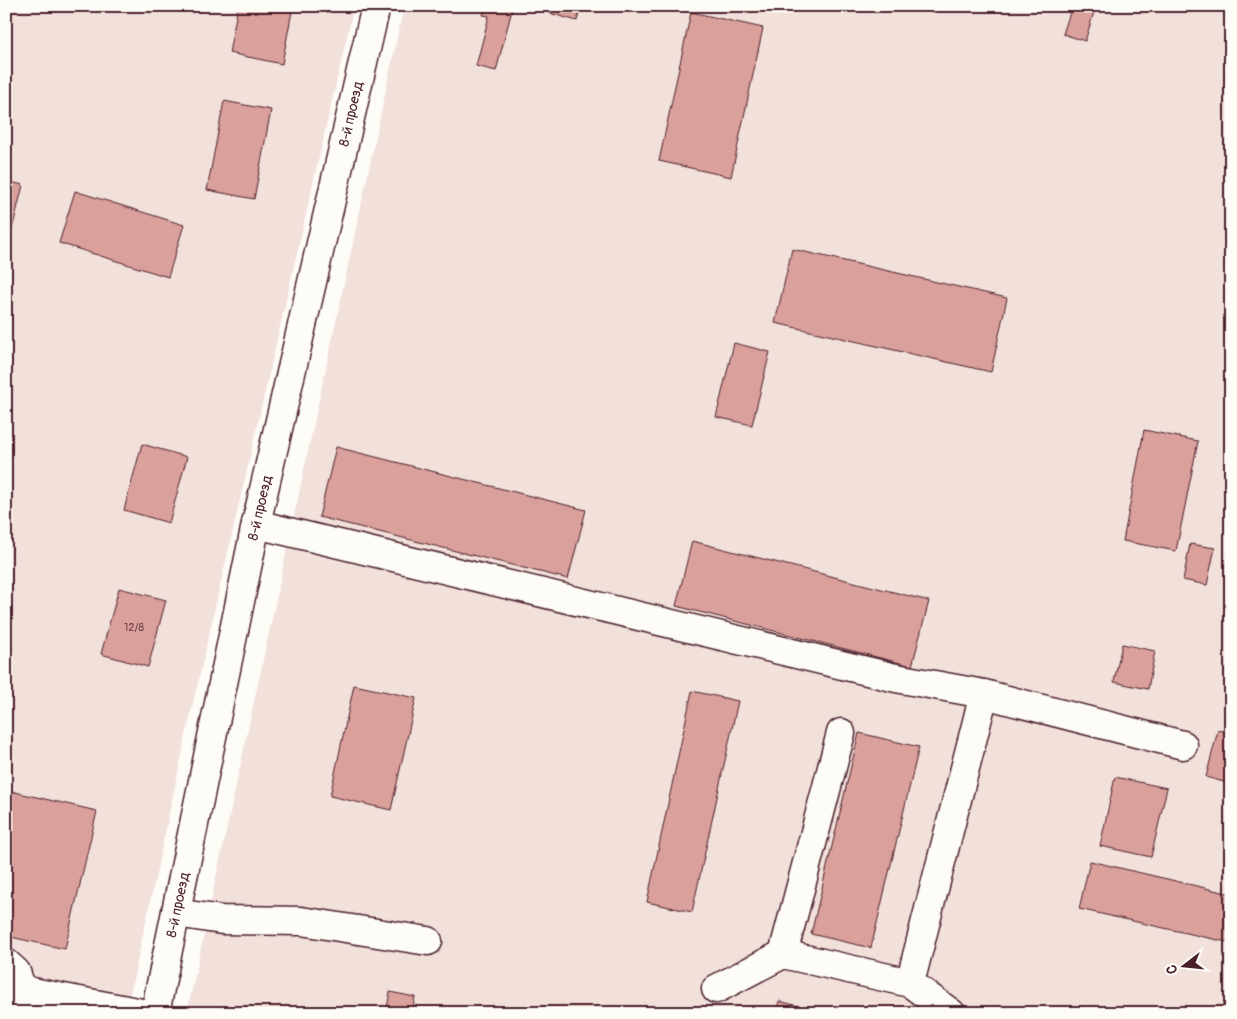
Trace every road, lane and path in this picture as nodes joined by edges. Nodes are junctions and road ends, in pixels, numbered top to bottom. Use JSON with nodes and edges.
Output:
{"nodes":[{"id":1,"x":376,"y":6,"type":"edge"},
{"id":2,"x":256,"y":524,"type":"junction"},
{"id":3,"x":984,"y":694,"type":"junction"},
{"id":4,"x":841,"y":733,"type":"dead end"},
{"id":5,"x":1183,"y":745,"type":"dead end"},
{"id":6,"x":176,"y":913,"type":"junction"},
{"id":7,"x":428,"y":941,"type":"dead end"},
{"id":8,"x":783,"y":954,"type":"junction"},
{"id":9,"x":6,"y":963,"type":"edge"},
{"id":10,"x":910,"y":983,"type":"junction"},
{"id":11,"x":716,"y":989,"type":"dead end"},
{"id":12,"x":20,"y":1001,"type":"edge"},
{"id":13,"x":142,"y":1013,"type":"edge"},
{"id":14,"x":155,"y":1013,"type":"edge"},
{"id":15,"x":951,"y":1013,"type":"edge"}],
"edges":[{"from":1,"to":2,"type":"street","name":"8-й проезд"},
{"from":2,"to":3,"type":"street"},
{"from":2,"to":6,"type":"street","name":"8-й проезд"},
{"from":3,"to":5,"type":"street"},
{"from":3,"to":10,"type":"street"},
{"from":4,"to":8,"type":"street"},
{"from":6,"to":7,"type":"street"},
{"from":6,"to":14,"type":"street","name":"8-й проезд"},
{"from":8,"to":10,"type":"street"},
{"from":8,"to":11,"type":"street"},
{"from":9,"to":12,"type":"street"},
{"from":10,"to":15,"type":"street"},
{"from":12,"to":13,"type":"street"}]}
